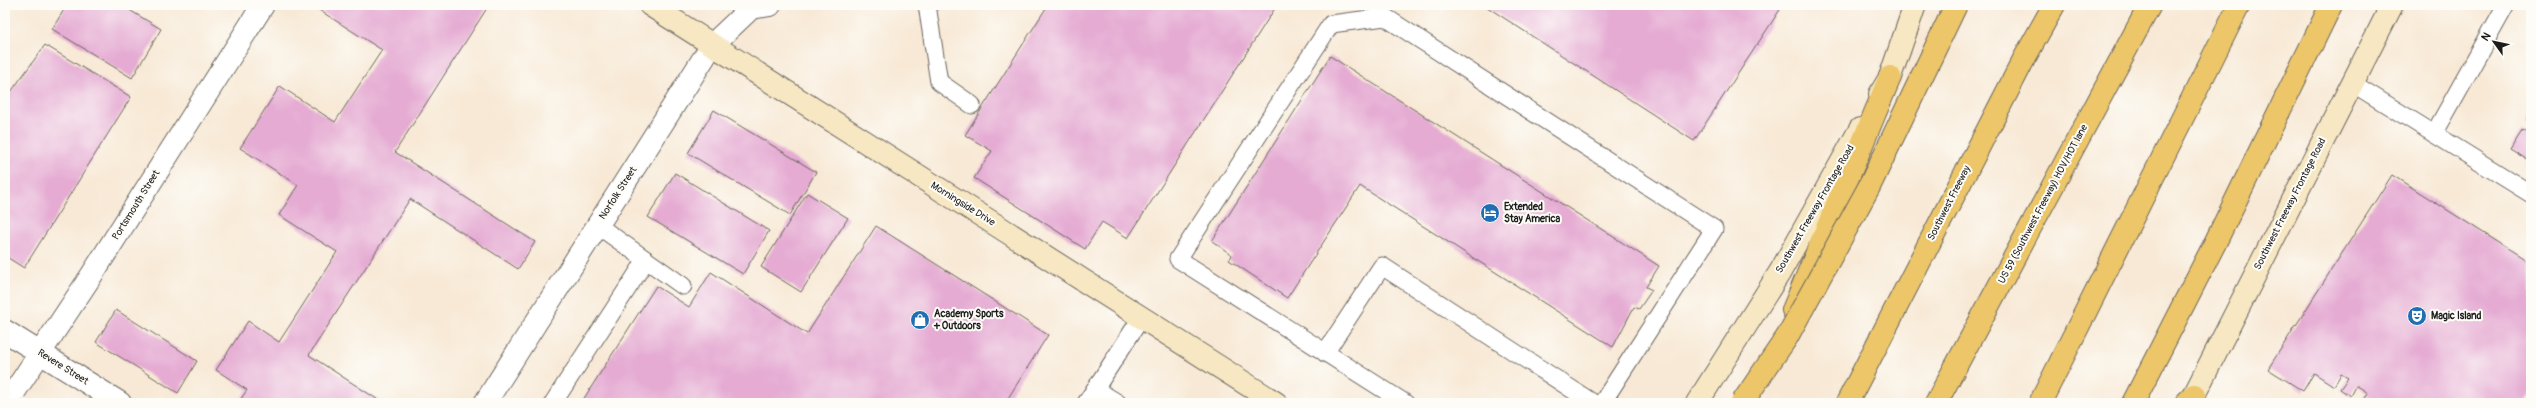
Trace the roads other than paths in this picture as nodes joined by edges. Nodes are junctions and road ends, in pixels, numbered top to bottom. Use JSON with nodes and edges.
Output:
{"nodes":[{"id":1,"x":263,"y":5,"type":"edge"},
{"id":2,"x":650,"y":5,"type":"edge"},
{"id":3,"x":770,"y":5,"type":"edge"},
{"id":4,"x":927,"y":5,"type":"edge"},
{"id":5,"x":1915,"y":5,"type":"edge"},
{"id":6,"x":1956,"y":5,"type":"edge"},
{"id":7,"x":2054,"y":5,"type":"edge"},
{"id":8,"x":2150,"y":5,"type":"edge"},
{"id":9,"x":2239,"y":5,"type":"edge"},
{"id":10,"x":2331,"y":5,"type":"edge"},
{"id":11,"x":2392,"y":5,"type":"edge"},
{"id":12,"x":2506,"y":5,"type":"edge"},
{"id":13,"x":712,"y":45,"type":"junction"},
{"id":14,"x":1890,"y":77,"type":"junction"},
{"id":15,"x":2352,"y":83,"type":"junction"},
{"id":16,"x":972,"y":105,"type":"dead end"},
{"id":17,"x":2434,"y":134,"type":"junction"},
{"id":18,"x":2531,"y":194,"type":"edge"},
{"id":19,"x":598,"y":225,"type":"junction"},
{"id":20,"x":646,"y":260,"type":"junction"},
{"id":21,"x":684,"y":286,"type":"dead end"},
{"id":22,"x":1141,"y":318,"type":"junction"},
{"id":23,"x":5,"y":331,"type":"edge"},
{"id":24,"x":40,"y":352,"type":"junction"},
{"id":25,"x":1325,"y":353,"type":"junction"},
{"id":26,"x":1091,"y":396,"type":"edge"},
{"id":27,"x":2190,"y":400,"type":"edge"},
{"id":28,"x":7,"y":403,"type":"edge"},
{"id":29,"x":120,"y":403,"type":"edge"},
{"id":30,"x":485,"y":403,"type":"edge"},
{"id":31,"x":553,"y":403,"type":"edge"},
{"id":32,"x":1118,"y":403,"type":"edge"},
{"id":33,"x":1276,"y":403,"type":"edge"},
{"id":34,"x":1405,"y":403,"type":"edge"},
{"id":35,"x":1593,"y":403,"type":"edge"},
{"id":36,"x":1602,"y":403,"type":"edge"},
{"id":37,"x":1697,"y":403,"type":"edge"},
{"id":38,"x":1742,"y":403,"type":"edge"},
{"id":39,"x":1746,"y":403,"type":"edge"},
{"id":40,"x":1847,"y":403,"type":"edge"},
{"id":41,"x":1936,"y":403,"type":"edge"},
{"id":42,"x":2040,"y":403,"type":"edge"},
{"id":43,"x":2133,"y":403,"type":"edge"}],
"edges":[{"from":1,"to":24,"type":"street","name":"Portsmouth Street"},
{"from":2,"to":13,"type":"main road","name":"Morningside Drive"},
{"from":3,"to":13,"type":"street","name":"Norfolk Street"},
{"from":4,"to":16,"type":"lane"},
{"from":5,"to":14,"type":"main road","name":"Southwest Freeway Frontage Road"},
{"from":6,"to":38,"type":"highway","bridge":true},
{"from":7,"to":40,"type":"highway","name":"Southwest Freeway"},
{"from":8,"to":41,"type":"highway","name":"US 59 (Southwest Freeway) HOV/HOT lane"},
{"from":9,"to":42,"type":"highway"},
{"from":10,"to":43,"type":"highway"},
{"from":11,"to":15,"type":"main road","name":"Southwest Freeway Frontage Road"},
{"from":12,"to":17,"type":"lane"},
{"from":13,"to":19,"type":"street","name":"Norfolk Street"},
{"from":13,"to":22,"type":"main road","name":"Morningside Drive"},
{"from":14,"to":37,"type":"main road","name":"Southwest Freeway Frontage Road"},
{"from":14,"to":39,"type":"highway"},
{"from":15,"to":17,"type":"lane"},
{"from":15,"to":27,"type":"main road","name":"Southwest Freeway Frontage Road"},
{"from":17,"to":18,"type":"lane"},
{"from":19,"to":20,"type":"lane"},
{"from":19,"to":30,"type":"street","name":"Norfolk Street"},
{"from":20,"to":21,"type":"lane"},
{"from":20,"to":31,"type":"lane"},
{"from":22,"to":26,"type":"lane"},
{"from":22,"to":33,"type":"main road","name":"Morningside Drive"},
{"from":23,"to":24,"type":"street","name":"Revere Street"},
{"from":24,"to":28,"type":"street","name":"Portsmouth Street"},
{"from":24,"to":29,"type":"street","name":"Revere Street"},
{"from":25,"to":34,"type":"lane"},
{"from":25,"to":35,"type":"lane"},
{"from":25,"to":36,"type":"lane"},
{"from":26,"to":32,"type":"lane"}]}
